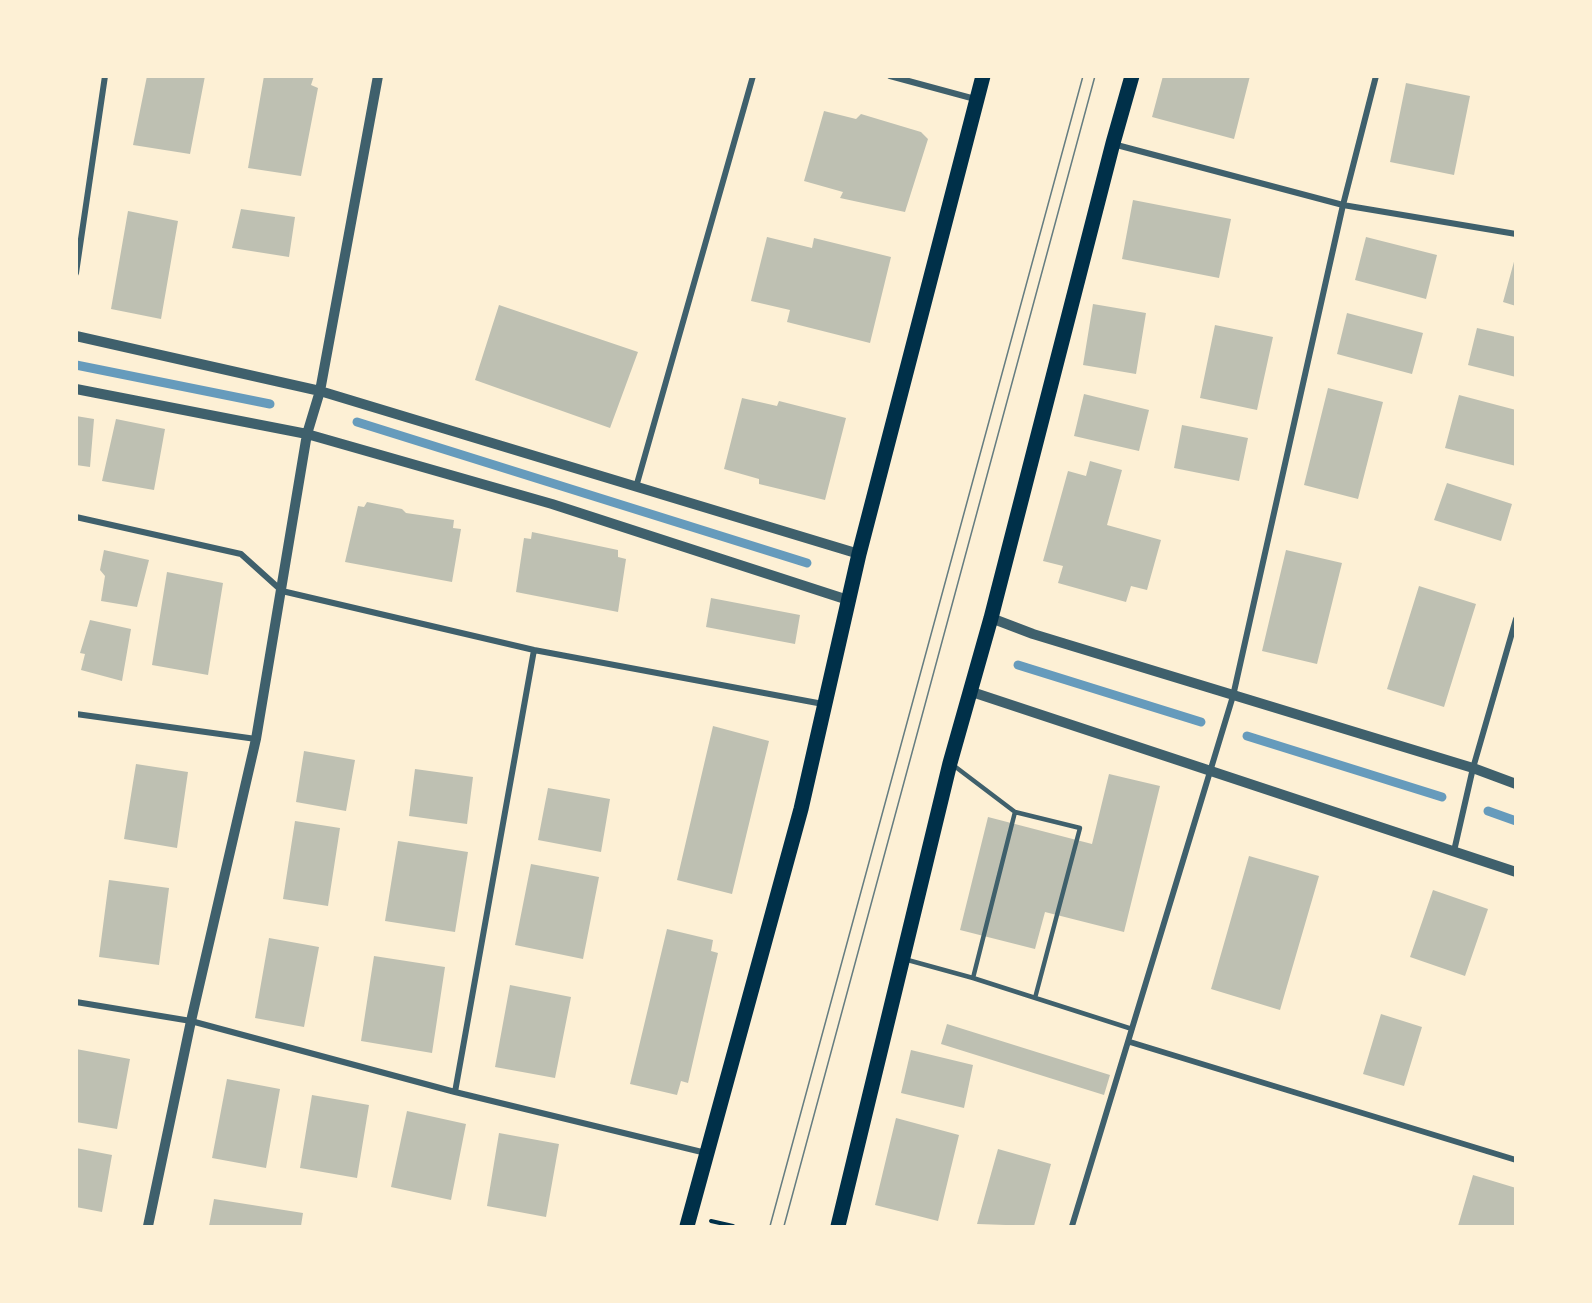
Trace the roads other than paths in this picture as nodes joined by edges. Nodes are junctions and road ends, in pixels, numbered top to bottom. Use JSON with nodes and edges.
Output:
{"nodes":[{"id":1,"x":105,"y":76,"type":"edge"},
{"id":2,"x":378,"y":76,"type":"edge"},
{"id":3,"x":753,"y":76,"type":"edge"},
{"id":4,"x":890,"y":76,"type":"edge"},
{"id":5,"x":983,"y":76,"type":"edge"},
{"id":6,"x":1132,"y":76,"type":"edge"},
{"id":7,"x":1376,"y":76,"type":"edge"},
{"id":8,"x":976,"y":100,"type":"junction"},
{"id":9,"x":1113,"y":143,"type":"junction"},
{"id":10,"x":1342,"y":205,"type":"junction"},
{"id":11,"x":1515,"y":234,"type":"edge"},
{"id":12,"x":76,"y":273,"type":"edge"},
{"id":13,"x":76,"y":336,"type":"edge"},
{"id":14,"x":76,"y":389,"type":"edge"},
{"id":15,"x":320,"y":391,"type":"junction"},
{"id":16,"x":307,"y":435,"type":"junction"},
{"id":17,"x":636,"y":487,"type":"junction"},
{"id":18,"x":76,"y":516,"type":"edge"},
{"id":19,"x":859,"y":554,"type":"junction"},
{"id":20,"x":282,"y":591,"type":"junction"},
{"id":21,"x":848,"y":600,"type":"junction"},
{"id":22,"x":991,"y":618,"type":"junction"},
{"id":23,"x":1515,"y":619,"type":"edge"},
{"id":24,"x":534,"y":650,"type":"junction"},
{"id":25,"x":969,"y":691,"type":"junction"},
{"id":26,"x":1233,"y":696,"type":"junction"},
{"id":27,"x":824,"y":704,"type":"junction"},
{"id":28,"x":76,"y":714,"type":"edge"},
{"id":29,"x":256,"y":739,"type":"junction"},
{"id":30,"x":950,"y":763,"type":"junction"},
{"id":31,"x":1473,"y":768,"type":"junction"},
{"id":32,"x":1213,"y":771,"type":"junction"},
{"id":33,"x":1515,"y":784,"type":"edge"},
{"id":34,"x":1015,"y":812,"type":"junction"},
{"id":35,"x":1454,"y":851,"type":"junction"},
{"id":36,"x":1515,"y":872,"type":"edge"},
{"id":37,"x":901,"y":958,"type":"junction"},
{"id":38,"x":974,"y":978,"type":"junction"},
{"id":39,"x":1035,"y":998,"type":"junction"},
{"id":40,"x":76,"y":1002,"type":"edge"},
{"id":41,"x":191,"y":1021,"type":"junction"},
{"id":42,"x":1132,"y":1029,"type":"junction"},
{"id":43,"x":1130,"y":1042,"type":"junction"},
{"id":44,"x":455,"y":1092,"type":"junction"},
{"id":45,"x":708,"y":1153,"type":"junction"},
{"id":46,"x":1515,"y":1160,"type":"edge"},
{"id":47,"x":148,"y":1227,"type":"edge"},
{"id":48,"x":687,"y":1227,"type":"edge"},
{"id":49,"x":838,"y":1227,"type":"edge"},
{"id":50,"x":1072,"y":1227,"type":"edge"}],
"edges":[{"from":1,"to":12,"type":"street"},
{"from":2,"to":15,"type":"street"},
{"from":3,"to":17,"type":"street"},
{"from":4,"to":8,"type":"street"},
{"from":5,"to":8,"type":"main road"},
{"from":6,"to":9,"type":"main road"},
{"from":7,"to":10,"type":"street"},
{"from":8,"to":19,"type":"main road"},
{"from":9,"to":10,"type":"street"},
{"from":9,"to":22,"type":"main road"},
{"from":10,"to":11,"type":"street"},
{"from":10,"to":26,"type":"street"},
{"from":13,"to":15,"type":"street"},
{"from":14,"to":16,"type":"street"},
{"from":15,"to":16,"type":"street"},
{"from":15,"to":17,"type":"street"},
{"from":16,"to":20,"type":"street"},
{"from":16,"to":21,"type":"street"},
{"from":17,"to":19,"type":"street"},
{"from":18,"to":20,"type":"street"},
{"from":19,"to":21,"type":"main road"},
{"from":20,"to":24,"type":"street"},
{"from":20,"to":29,"type":"street"},
{"from":21,"to":27,"type":"main road"},
{"from":22,"to":25,"type":"main road"},
{"from":22,"to":26,"type":"street"},
{"from":23,"to":31,"type":"street"},
{"from":24,"to":27,"type":"street"},
{"from":24,"to":44,"type":"street"},
{"from":25,"to":30,"type":"main road"},
{"from":25,"to":32,"type":"street"},
{"from":26,"to":31,"type":"street"},
{"from":26,"to":32,"type":"street"},
{"from":27,"to":45,"type":"main road"},
{"from":28,"to":29,"type":"street"},
{"from":29,"to":41,"type":"street"},
{"from":30,"to":34,"type":"lane"},
{"from":30,"to":37,"type":"main road"},
{"from":31,"to":33,"type":"street"},
{"from":31,"to":35,"type":"street"},
{"from":32,"to":35,"type":"street"},
{"from":32,"to":42,"type":"street"},
{"from":34,"to":38,"type":"lane"},
{"from":34,"to":39,"type":"lane"},
{"from":35,"to":36,"type":"street"},
{"from":37,"to":38,"type":"lane"},
{"from":37,"to":49,"type":"main road"},
{"from":38,"to":39,"type":"lane"},
{"from":39,"to":42,"type":"lane"},
{"from":40,"to":41,"type":"street"},
{"from":41,"to":44,"type":"street"},
{"from":41,"to":47,"type":"street"},
{"from":42,"to":43,"type":"street"},
{"from":43,"to":46,"type":"street"},
{"from":43,"to":50,"type":"street"},
{"from":44,"to":45,"type":"street"},
{"from":45,"to":48,"type":"main road"}]}
